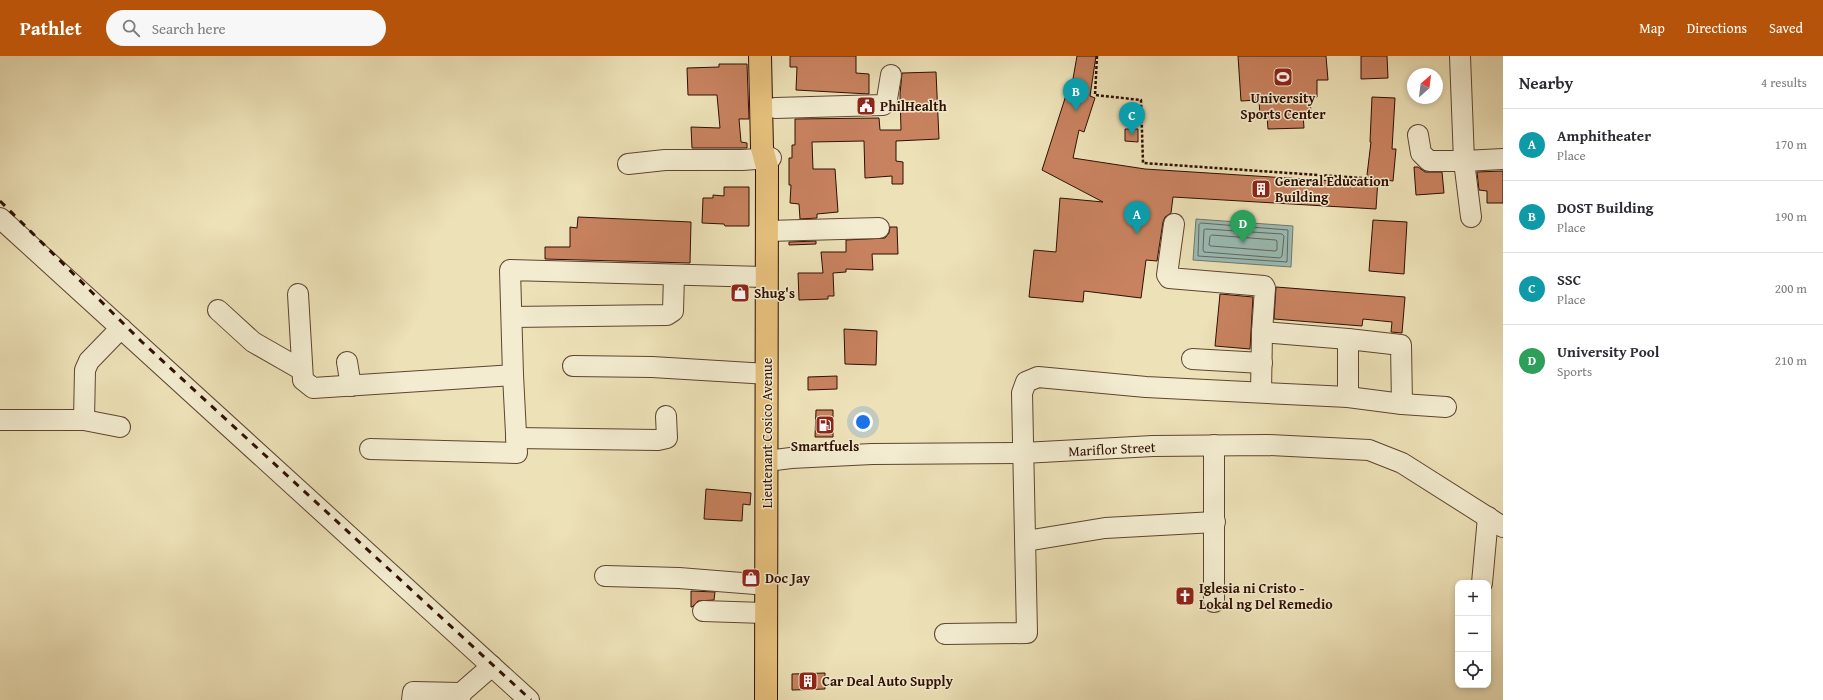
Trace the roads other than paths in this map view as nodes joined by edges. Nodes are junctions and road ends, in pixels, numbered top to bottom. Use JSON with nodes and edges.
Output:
{"nodes":[{"id":1,"x":760,"y":56,"type":"edge"},
{"id":2,"x":775,"y":56,"type":"edge"},
{"id":3,"x":1460,"y":56,"type":"edge"},
{"id":4,"x":891,"y":75,"type":"dead end"},
{"id":5,"x":775,"y":108,"type":"junction"},
{"id":6,"x":1418,"y":135,"type":"dead end"},
{"id":7,"x":1503,"y":159,"type":"edge"},
{"id":8,"x":768,"y":161,"type":"junction"},
{"id":9,"x":1464,"y":161,"type":"junction"},
{"id":10,"x":628,"y":164,"type":"dead end"},
{"id":11,"x":1470,"y":217,"type":"dead end"},
{"id":12,"x":0,"y":218,"type":"edge"},
{"id":13,"x":1174,"y":224,"type":"dead end"},
{"id":14,"x":879,"y":228,"type":"dead end"},
{"id":15,"x":767,"y":231,"type":"junction"},
{"id":16,"x":674,"y":275,"type":"junction"},
{"id":17,"x":767,"y":278,"type":"junction"},
{"id":18,"x":298,"y":294,"type":"dead end"},
{"id":19,"x":218,"y":310,"type":"dead end"},
{"id":20,"x":512,"y":317,"type":"junction"},
{"id":21,"x":121,"y":328,"type":"junction"},
{"id":22,"x":1262,"y":332,"type":"junction"},
{"id":23,"x":1348,"y":339,"type":"junction"},
{"id":24,"x":1192,"y":359,"type":"dead end"},
{"id":25,"x":347,"y":362,"type":"dead end"},
{"id":26,"x":1262,"y":363,"type":"junction"},
{"id":27,"x":573,"y":366,"type":"dead end"},
{"id":28,"x":302,"y":370,"type":"junction"},
{"id":29,"x":767,"y":374,"type":"junction"},
{"id":30,"x":512,"y":375,"type":"junction"},
{"id":31,"x":351,"y":386,"type":"junction"},
{"id":32,"x":1261,"y":392,"type":"junction"},
{"id":33,"x":1348,"y":397,"type":"junction"},
{"id":34,"x":1402,"y":404,"type":"junction"},
{"id":35,"x":1446,"y":407,"type":"dead end"},
{"id":36,"x":666,"y":416,"type":"dead end"},
{"id":37,"x":0,"y":420,"type":"edge"},
{"id":38,"x":84,"y":420,"type":"junction"},
{"id":39,"x":120,"y":427,"type":"dead end"},
{"id":40,"x":516,"y":438,"type":"junction"},
{"id":41,"x":1214,"y":446,"type":"junction"},
{"id":42,"x":370,"y":449,"type":"dead end"},
{"id":43,"x":1023,"y":453,"type":"junction"},
{"id":44,"x":767,"y":462,"type":"junction"},
{"id":45,"x":1215,"y":522,"type":"junction"},
{"id":46,"x":1496,"y":522,"type":"edge"},
{"id":47,"x":1026,"y":541,"type":"junction"},
{"id":48,"x":605,"y":576,"type":"dead end"},
{"id":49,"x":1483,"y":580,"type":"edge"},
{"id":50,"x":767,"y":585,"type":"junction"},
{"id":51,"x":1214,"y":602,"type":"dead end"},
{"id":52,"x":703,"y":611,"type":"dead end"},
{"id":53,"x":767,"y":613,"type":"junction"},
{"id":54,"x":944,"y":634,"type":"dead end"},
{"id":55,"x":492,"y":666,"type":"junction"},
{"id":56,"x":461,"y":696,"type":"edge"},
{"id":57,"x":412,"y":700,"type":"edge"},
{"id":58,"x":529,"y":700,"type":"edge"},
{"id":59,"x":766,"y":700,"type":"edge"}],
"edges":[{"from":1,"to":8,"type":"main road","name":"Lieutenant Cosico Avenue"},
{"from":2,"to":5,"type":"main road","name":"Lieutenant Cosico Avenue"},
{"from":3,"to":9,"type":"street"},
{"from":4,"to":5,"type":"street"},
{"from":5,"to":8,"type":"main road","name":"Lieutenant Cosico Avenue"},
{"from":6,"to":9,"type":"street"},
{"from":7,"to":9,"type":"street"},
{"from":8,"to":10,"type":"street"},
{"from":8,"to":15,"type":"main road","name":"Lieutenant Cosico Avenue"},
{"from":9,"to":11,"type":"street"},
{"from":12,"to":21,"type":"street"},
{"from":13,"to":22,"type":"street"},
{"from":14,"to":15,"type":"street"},
{"from":15,"to":17,"type":"main road","name":"Lieutenant Cosico Avenue"},
{"from":16,"to":17,"type":"street"},
{"from":16,"to":20,"type":"street"},
{"from":16,"to":20,"type":"street"},
{"from":17,"to":29,"type":"main road","name":"Lieutenant Cosico Avenue"},
{"from":18,"to":28,"type":"street"},
{"from":19,"to":28,"type":"street"},
{"from":20,"to":30,"type":"street"},
{"from":21,"to":38,"type":"street"},
{"from":21,"to":55,"type":"street"},
{"from":22,"to":23,"type":"street"},
{"from":22,"to":26,"type":"street"},
{"from":23,"to":33,"type":"street"},
{"from":23,"to":34,"type":"street"},
{"from":24,"to":26,"type":"street"},
{"from":25,"to":31,"type":"street"},
{"from":26,"to":32,"type":"street"},
{"from":27,"to":29,"type":"street"},
{"from":28,"to":31,"type":"street"},
{"from":29,"to":44,"type":"main road","name":"Lieutenant Cosico Avenue"},
{"from":30,"to":31,"type":"street"},
{"from":30,"to":40,"type":"street"},
{"from":32,"to":33,"type":"street"},
{"from":32,"to":43,"type":"street"},
{"from":33,"to":34,"type":"street"},
{"from":34,"to":35,"type":"street"},
{"from":36,"to":40,"type":"street"},
{"from":37,"to":38,"type":"street"},
{"from":38,"to":39,"type":"street"},
{"from":40,"to":42,"type":"street"},
{"from":41,"to":43,"type":"street","name":"Mariflor Street"},
{"from":41,"to":45,"type":"street"},
{"from":41,"to":46,"type":"street","name":"Mariflor Street"},
{"from":43,"to":44,"type":"street","name":"Mariflor Street"},
{"from":43,"to":47,"type":"street"},
{"from":44,"to":50,"type":"main road","name":"Lieutenant Cosico Avenue"},
{"from":45,"to":47,"type":"street"},
{"from":45,"to":51,"type":"street"},
{"from":46,"to":49,"type":"street"},
{"from":47,"to":54,"type":"street"},
{"from":48,"to":50,"type":"street"},
{"from":50,"to":53,"type":"main road","name":"Lieutenant Cosico Avenue"},
{"from":52,"to":53,"type":"street"},
{"from":53,"to":59,"type":"main road","name":"Lieutenant Cosico Avenue"},
{"from":55,"to":56,"type":"street"},
{"from":55,"to":58,"type":"street"},
{"from":56,"to":57,"type":"street"}]}
